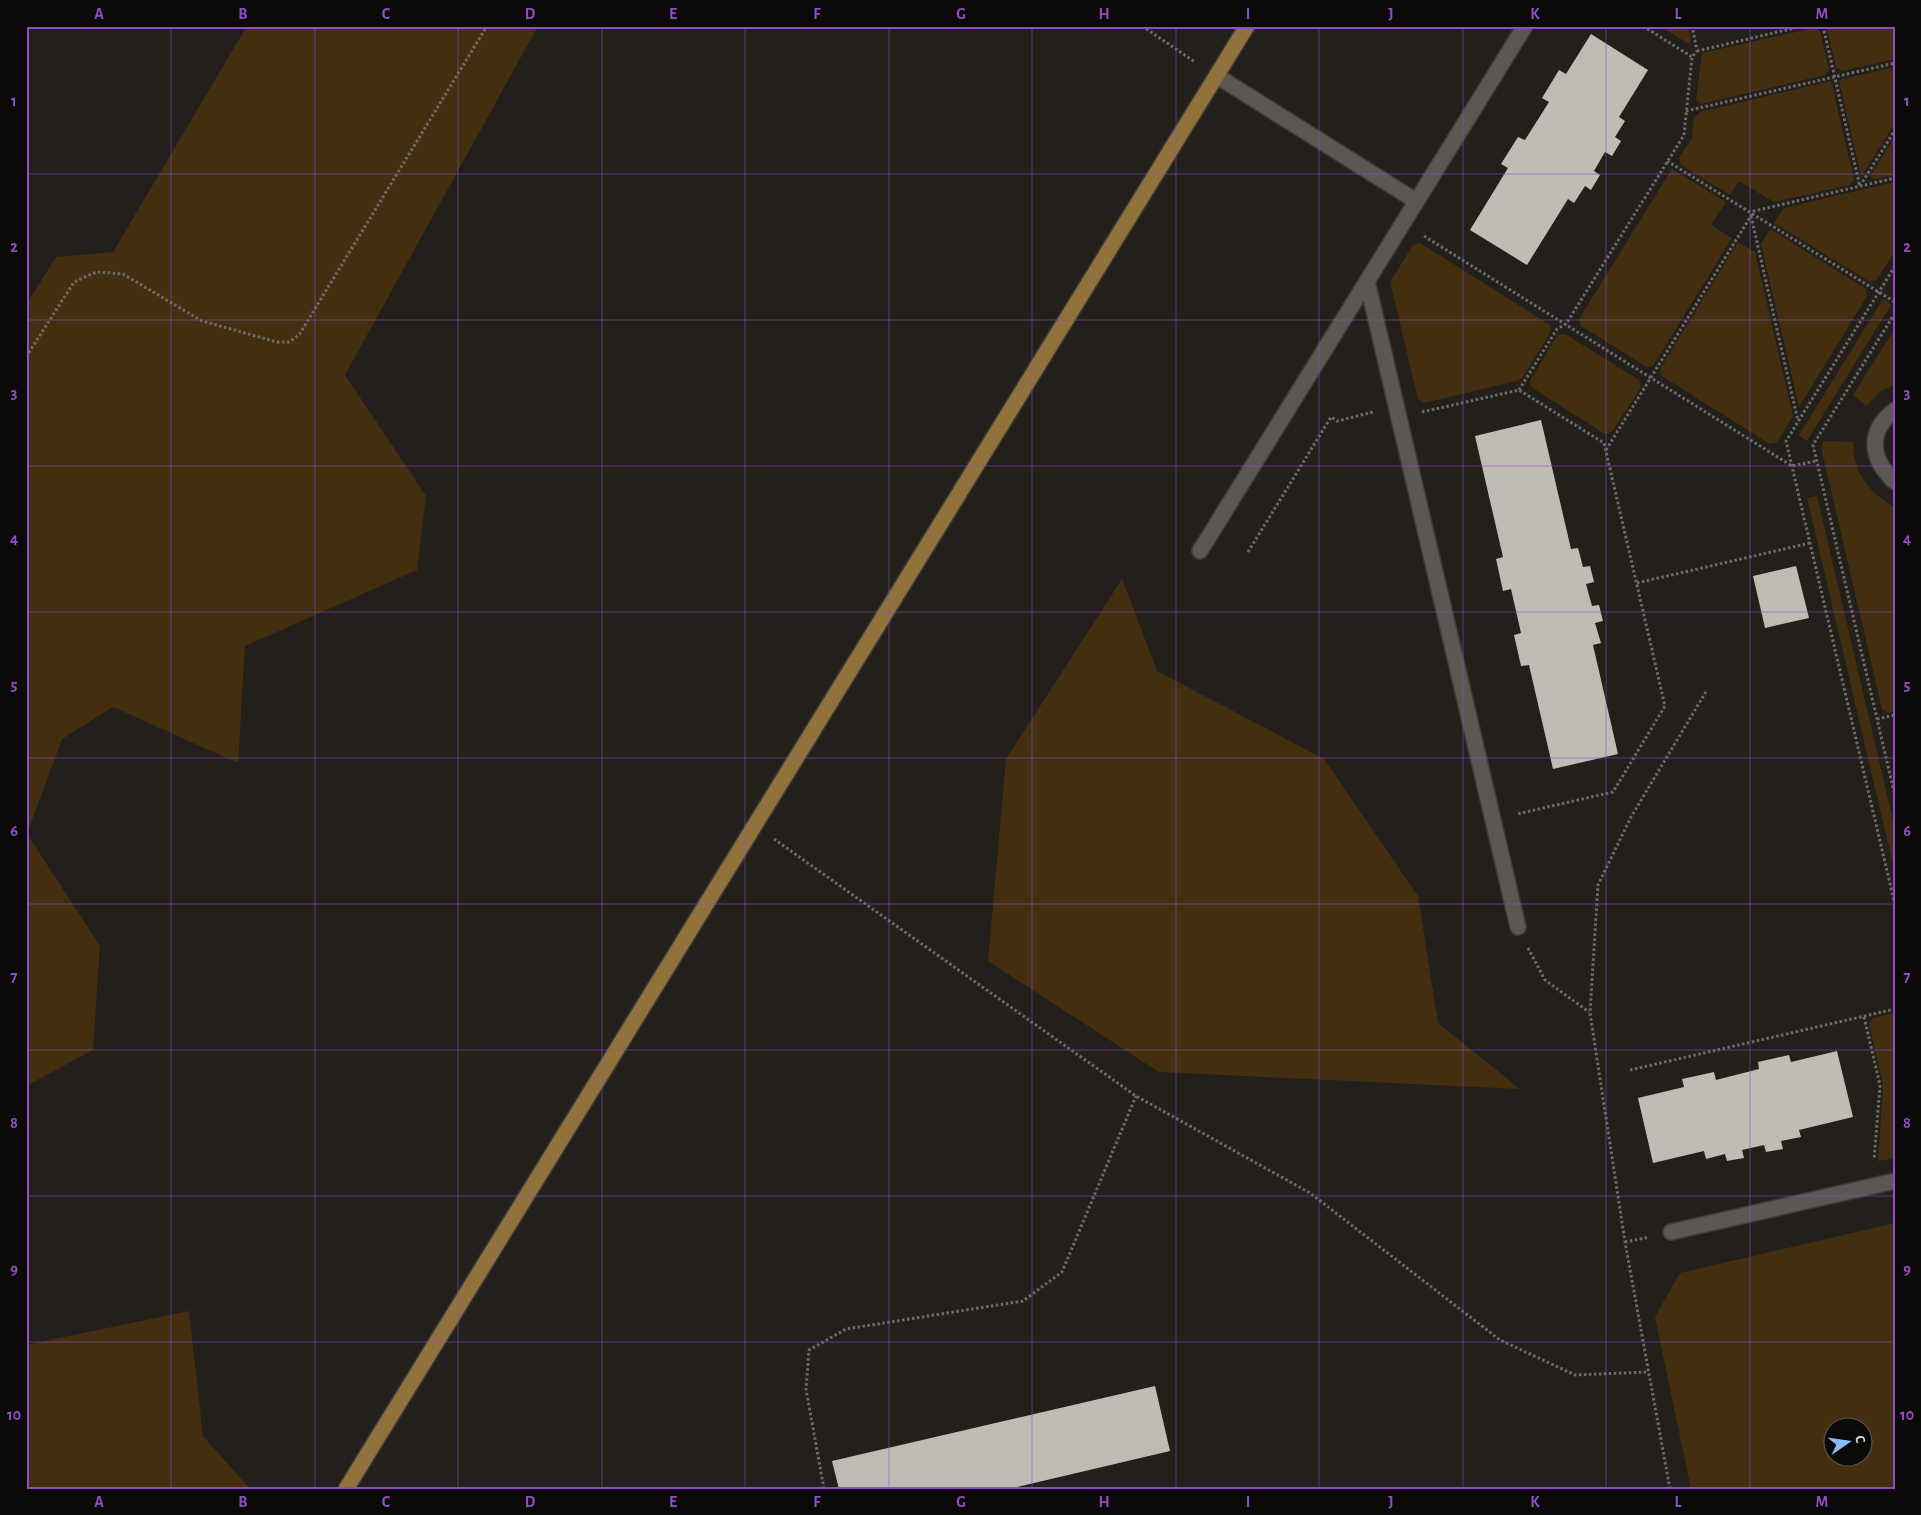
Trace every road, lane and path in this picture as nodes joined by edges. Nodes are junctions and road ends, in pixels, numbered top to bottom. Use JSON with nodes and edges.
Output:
{"nodes":[{"id":1,"x":487,"y":26,"type":"edge"},
{"id":2,"x":1142,"y":26,"type":"edge"},
{"id":3,"x":1247,"y":26,"type":"edge"},
{"id":4,"x":1525,"y":26,"type":"edge"},
{"id":5,"x":1643,"y":26,"type":"edge"},
{"id":6,"x":1692,"y":26,"type":"edge"},
{"id":7,"x":1803,"y":26,"type":"edge"},
{"id":8,"x":1823,"y":26,"type":"edge"},
{"id":9,"x":1697,"y":51,"type":"junction"},
{"id":10,"x":1692,"y":57,"type":"junction"},
{"id":11,"x":1895,"y":63,"type":"edge"},
{"id":12,"x":1217,"y":76,"type":"junction"},
{"id":13,"x":1834,"y":77,"type":"junction"},
{"id":14,"x":1686,"y":111,"type":"junction"},
{"id":15,"x":1895,"y":130,"type":"edge"},
{"id":16,"x":1667,"y":161,"type":"junction"},
{"id":17,"x":1895,"y":178,"type":"edge"},
{"id":18,"x":1860,"y":187,"type":"junction"},
{"id":19,"x":1416,"y":202,"type":"junction"},
{"id":20,"x":1752,"y":215,"type":"junction"},
{"id":21,"x":1403,"y":223,"type":"junction"},
{"id":22,"x":1895,"y":266,"type":"edge"},
{"id":23,"x":1367,"y":281,"type":"junction"},
{"id":24,"x":1878,"y":292,"type":"junction"},
{"id":25,"x":1895,"y":302,"type":"edge"},
{"id":26,"x":1895,"y":313,"type":"edge"},
{"id":27,"x":1566,"y":324,"type":"junction"},
{"id":28,"x":26,"y":357,"type":"edge"},
{"id":29,"x":1650,"y":378,"type":"junction"},
{"id":30,"x":1519,"y":390,"type":"junction"},
{"id":31,"x":1396,"y":407,"type":"junction"},
{"id":32,"x":1895,"y":410,"type":"edge"},
{"id":33,"x":1417,"y":414,"type":"dead end"},
{"id":34,"x":1798,"y":422,"type":"junction"},
{"id":35,"x":1606,"y":450,"type":"junction"},
{"id":36,"x":1816,"y":461,"type":"junction"},
{"id":37,"x":1792,"y":466,"type":"junction"},
{"id":38,"x":1895,"y":482,"type":"edge"},
{"id":39,"x":1810,"y":544,"type":"junction"},
{"id":40,"x":1200,"y":551,"type":"dead end"},
{"id":41,"x":1248,"y":552,"type":"dead end"},
{"id":42,"x":1637,"y":584,"type":"junction"},
{"id":43,"x":1707,"y":690,"type":"dead end"},
{"id":44,"x":1895,"y":715,"type":"edge"},
{"id":45,"x":1877,"y":719,"type":"junction"},
{"id":46,"x":1895,"y":796,"type":"edge"},
{"id":47,"x":1492,"y":820,"type":"junction"},
{"id":48,"x":755,"y":825,"type":"junction"},
{"id":49,"x":1895,"y":905,"type":"edge"},
{"id":50,"x":1518,"y":927,"type":"joint"},
{"id":51,"x":1895,"y":1009,"type":"edge"},
{"id":52,"x":1590,"y":1013,"type":"junction"},
{"id":53,"x":1864,"y":1016,"type":"junction"},
{"id":54,"x":1630,"y":1070,"type":"dead end"},
{"id":55,"x":1136,"y":1096,"type":"junction"},
{"id":56,"x":1874,"y":1166,"type":"dead end"},
{"id":57,"x":1895,"y":1181,"type":"edge"},
{"id":58,"x":1671,"y":1232,"type":"dead end"},
{"id":59,"x":1648,"y":1372,"type":"junction"},
{"id":60,"x":346,"y":1489,"type":"edge"},
{"id":61,"x":824,"y":1489,"type":"edge"},
{"id":62,"x":1670,"y":1489,"type":"edge"}],
"edges":[{"from":1,"to":28,"type":"path"},
{"from":2,"to":12,"type":"path"},
{"from":3,"to":12,"type":"main road"},
{"from":4,"to":19,"type":"lane"},
{"from":5,"to":10,"type":"path"},
{"from":6,"to":9,"type":"path"},
{"from":7,"to":9,"type":"path"},
{"from":8,"to":13,"type":"path"},
{"from":9,"to":10,"type":"path"},
{"from":10,"to":14,"type":"path"},
{"from":11,"to":13,"type":"path"},
{"from":12,"to":19,"type":"lane"},
{"from":12,"to":48,"type":"main road"},
{"from":13,"to":14,"type":"path"},
{"from":13,"to":18,"type":"path"},
{"from":14,"to":16,"type":"path"},
{"from":15,"to":18,"type":"path"},
{"from":16,"to":20,"type":"path"},
{"from":16,"to":27,"type":"path"},
{"from":17,"to":18,"type":"path"},
{"from":18,"to":20,"type":"path"},
{"from":19,"to":21,"type":"lane"},
{"from":20,"to":24,"type":"path"},
{"from":20,"to":29,"type":"path"},
{"from":20,"to":34,"type":"path"},
{"from":21,"to":23,"type":"lane"},
{"from":21,"to":27,"type":"path"},
{"from":22,"to":24,"type":"path"},
{"from":23,"to":31,"type":"lane"},
{"from":23,"to":40,"type":"lane"},
{"from":24,"to":25,"type":"path"},
{"from":24,"to":34,"type":"path"},
{"from":26,"to":36,"type":"path"},
{"from":27,"to":29,"type":"path"},
{"from":27,"to":30,"type":"path"},
{"from":29,"to":35,"type":"path"},
{"from":29,"to":37,"type":"path"},
{"from":30,"to":33,"type":"path"},
{"from":30,"to":35,"type":"path"},
{"from":31,"to":41,"type":"path"},
{"from":31,"to":47,"type":"lane"},
{"from":32,"to":38,"type":"lane"},
{"from":34,"to":37,"type":"path"},
{"from":35,"to":42,"type":"path"},
{"from":36,"to":37,"type":"path"},
{"from":36,"to":45,"type":"path"},
{"from":37,"to":39,"type":"path"},
{"from":39,"to":42,"type":"path"},
{"from":39,"to":49,"type":"path"},
{"from":42,"to":47,"type":"path"},
{"from":43,"to":52,"type":"path"},
{"from":44,"to":45,"type":"path"},
{"from":45,"to":46,"type":"path"},
{"from":47,"to":50,"type":"lane"},
{"from":48,"to":55,"type":"path"},
{"from":48,"to":60,"type":"main road"},
{"from":50,"to":52,"type":"path"},
{"from":51,"to":53,"type":"path"},
{"from":52,"to":59,"type":"path"},
{"from":53,"to":54,"type":"path"},
{"from":53,"to":56,"type":"path"},
{"from":55,"to":59,"type":"path"},
{"from":55,"to":61,"type":"path"},
{"from":57,"to":58,"type":"lane"},
{"from":59,"to":62,"type":"path"}]}
